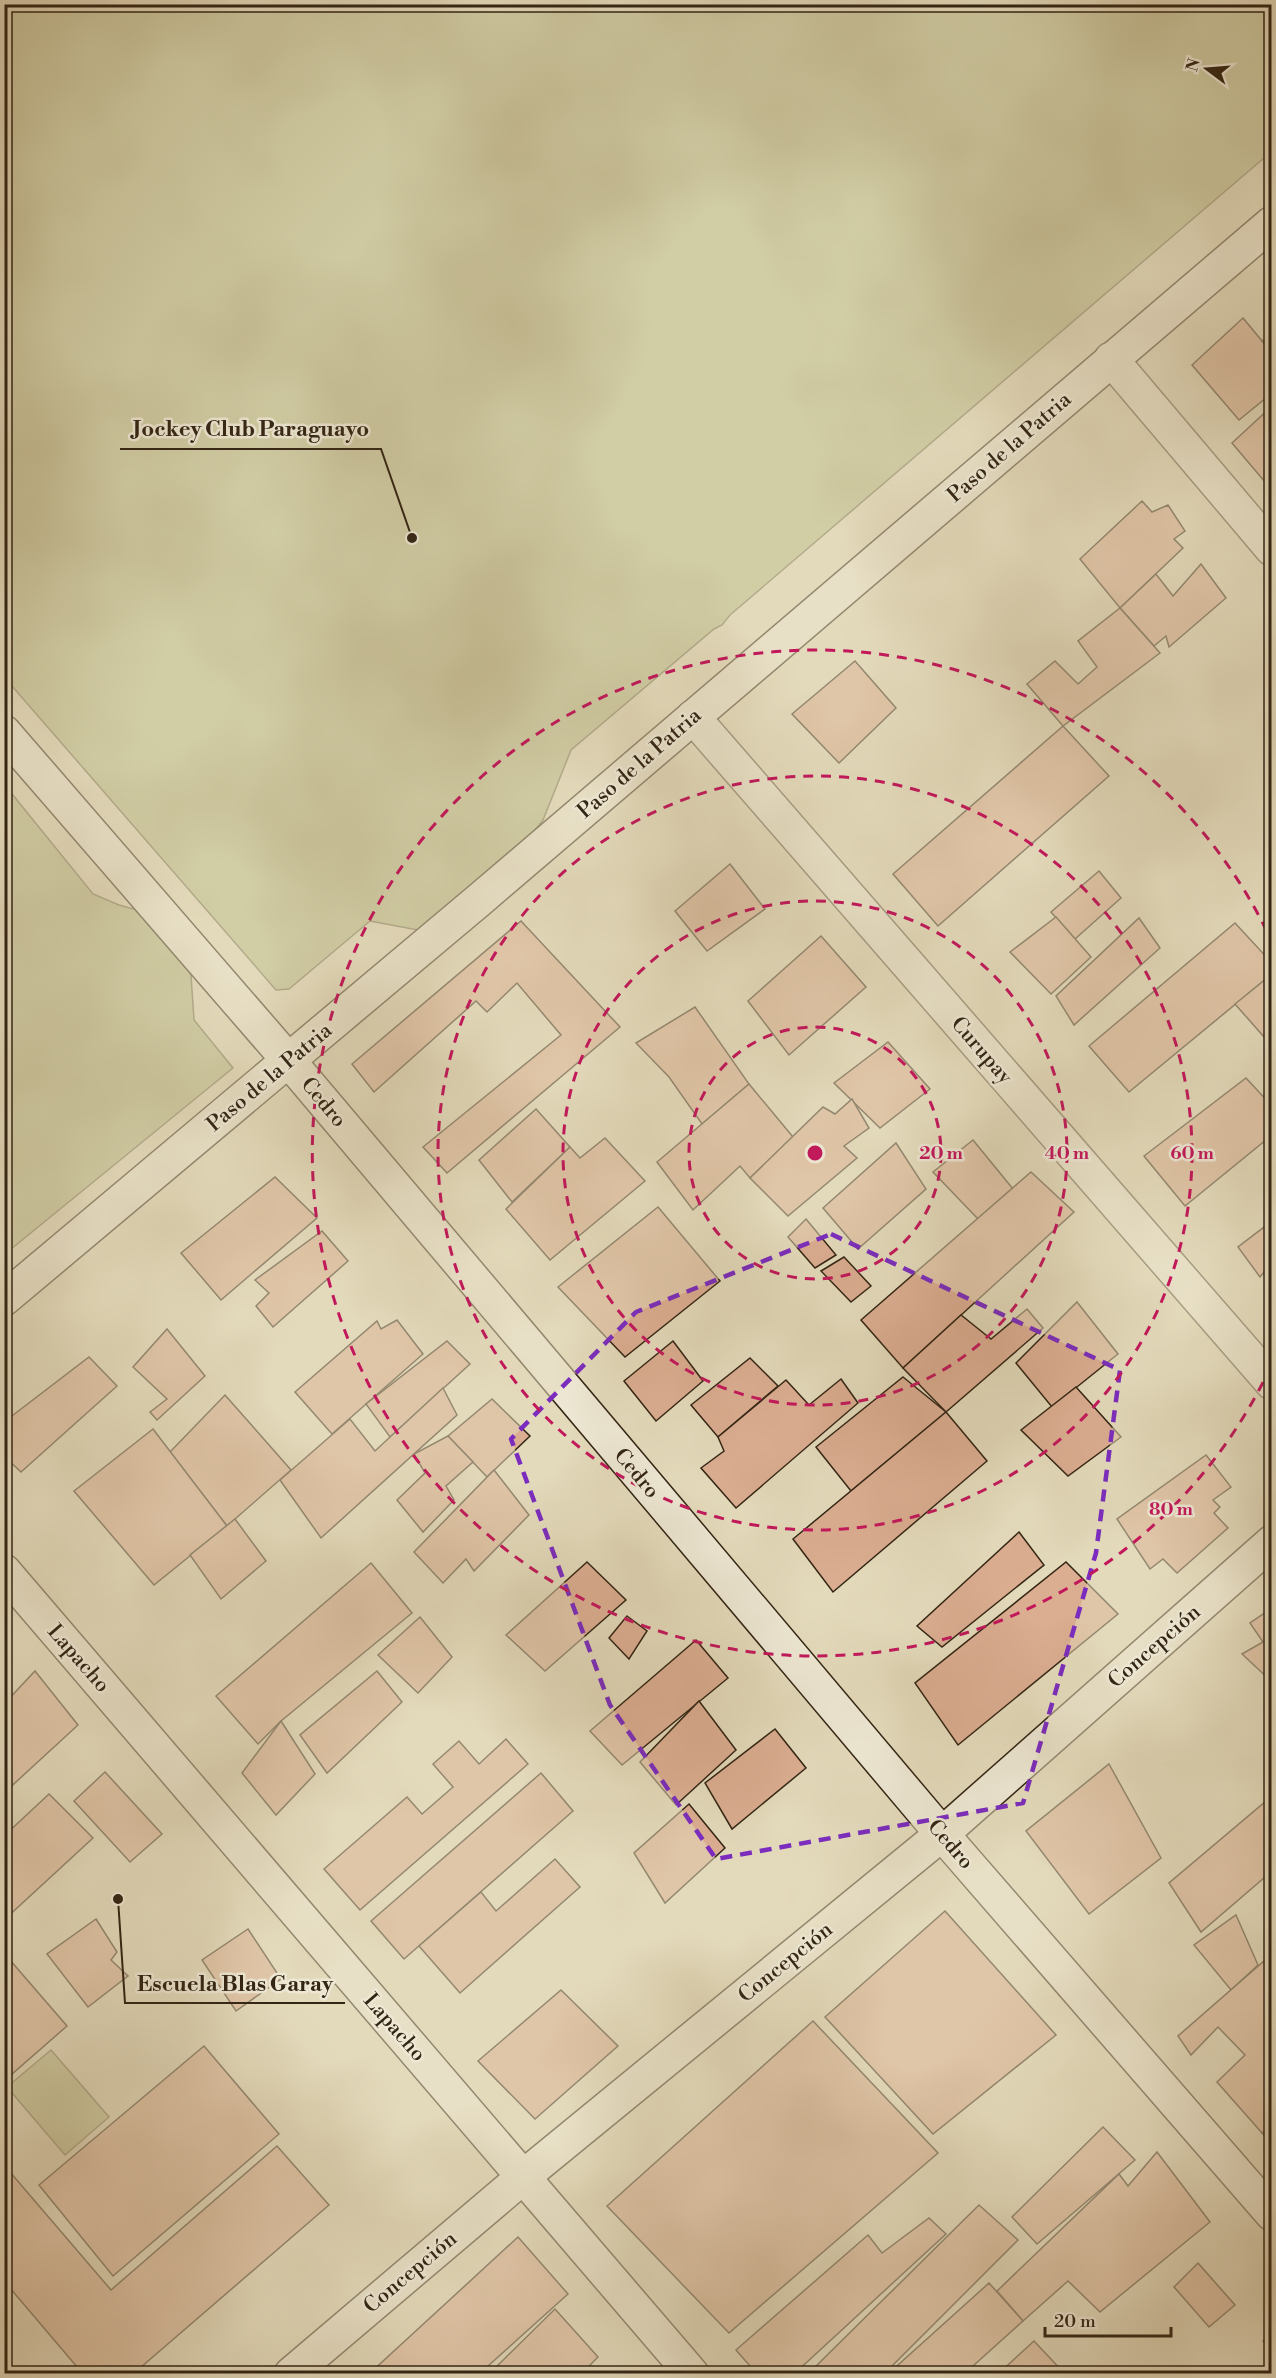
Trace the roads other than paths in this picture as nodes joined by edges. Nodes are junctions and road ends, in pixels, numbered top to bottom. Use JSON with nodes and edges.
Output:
{"nodes":[{"id":1,"x":1272,"y":223,"type":"edge"},
{"id":2,"x":1111,"y":359,"type":"junction"},
{"id":3,"x":1272,"y":549,"type":"edge"},
{"id":4,"x":693,"y":717,"type":"junction"},
{"id":5,"x":4,"y":732,"type":"edge"},
{"id":6,"x":289,"y":1061,"type":"junction"},
{"id":7,"x":4,"y":1299,"type":"edge"},
{"id":8,"x":1272,"y":1383,"type":"edge"},
{"id":9,"x":1272,"y":1542,"type":"edge"},
{"id":10,"x":4,"y":1571,"type":"edge"},
{"id":11,"x":942,"y":1834,"type":"junction"},
{"id":12,"x":523,"y":2177,"type":"junction"},
{"id":13,"x":1272,"y":2214,"type":"edge"},
{"id":14,"x":291,"y":2373,"type":"edge"},
{"id":15,"x":692,"y":2373,"type":"edge"}],
"edges":[{"from":1,"to":2,"type":"street","name":"Paso de la Patria"},
{"from":2,"to":3,"type":"street"},
{"from":2,"to":4,"type":"street","name":"Paso de la Patria"},
{"from":4,"to":6,"type":"street","name":"Paso de la Patria"},
{"from":4,"to":8,"type":"street","name":"Curupay"},
{"from":5,"to":6,"type":"street","name":"Cedro"},
{"from":6,"to":7,"type":"street","name":"Paso de la Patria"},
{"from":6,"to":11,"type":"street","name":"Cedro"},
{"from":9,"to":11,"type":"street","name":"Concepción"},
{"from":10,"to":12,"type":"street","name":"Lapacho"},
{"from":11,"to":12,"type":"street","name":"Concepción"},
{"from":11,"to":13,"type":"street","name":"Cedro"},
{"from":12,"to":14,"type":"street","name":"Concepción"},
{"from":12,"to":15,"type":"street","name":"Lapacho"}]}
